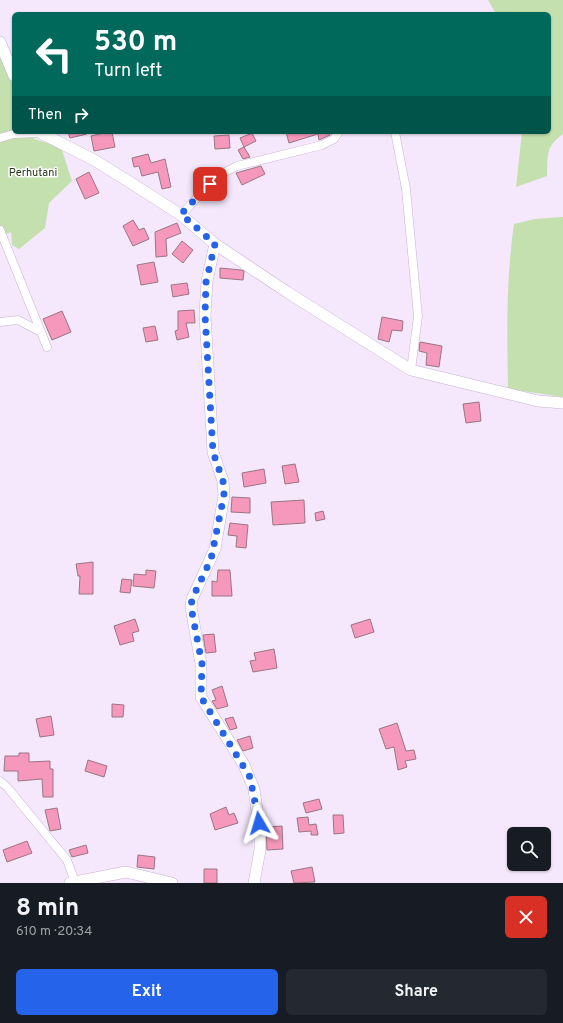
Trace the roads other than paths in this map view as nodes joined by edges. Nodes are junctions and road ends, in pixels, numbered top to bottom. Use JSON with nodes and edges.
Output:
{"nodes":[{"id":1,"x":0,"y":42,"type":"edge"},
{"id":2,"x":12,"y":71,"type":"edge"},
{"id":3,"x":20,"y":134,"type":"edge"},
{"id":4,"x":43,"y":134,"type":"edge"},
{"id":5,"x":337,"y":134,"type":"edge"},
{"id":6,"x":395,"y":134,"type":"edge"},
{"id":7,"x":0,"y":138,"type":"edge"},
{"id":8,"x":181,"y":214,"type":"junction"},
{"id":9,"x":0,"y":230,"type":"edge"},
{"id":10,"x":215,"y":244,"type":"junction"},
{"id":11,"x":0,"y":322,"type":"edge"},
{"id":12,"x":41,"y":332,"type":"junction"},
{"id":13,"x":47,"y":347,"type":"dead end"},
{"id":14,"x":411,"y":370,"type":"junction"},
{"id":15,"x":563,"y":403,"type":"edge"},
{"id":16,"x":0,"y":781,"type":"edge"},
{"id":17,"x":73,"y":882,"type":"edge"},
{"id":18,"x":172,"y":883,"type":"edge"},
{"id":19,"x":254,"y":883,"type":"edge"}],
"edges":[{"from":1,"to":2,"type":"street"},
{"from":3,"to":7,"type":"street"},
{"from":4,"to":8,"type":"street"},
{"from":5,"to":8,"type":"street"},
{"from":6,"to":14,"type":"street"},
{"from":8,"to":10,"type":"street"},
{"from":9,"to":12,"type":"street"},
{"from":10,"to":14,"type":"street"},
{"from":10,"to":19,"type":"street"},
{"from":11,"to":12,"type":"street"},
{"from":12,"to":13,"type":"street"},
{"from":14,"to":15,"type":"street"},
{"from":16,"to":17,"type":"street"},
{"from":17,"to":18,"type":"street"}]}
